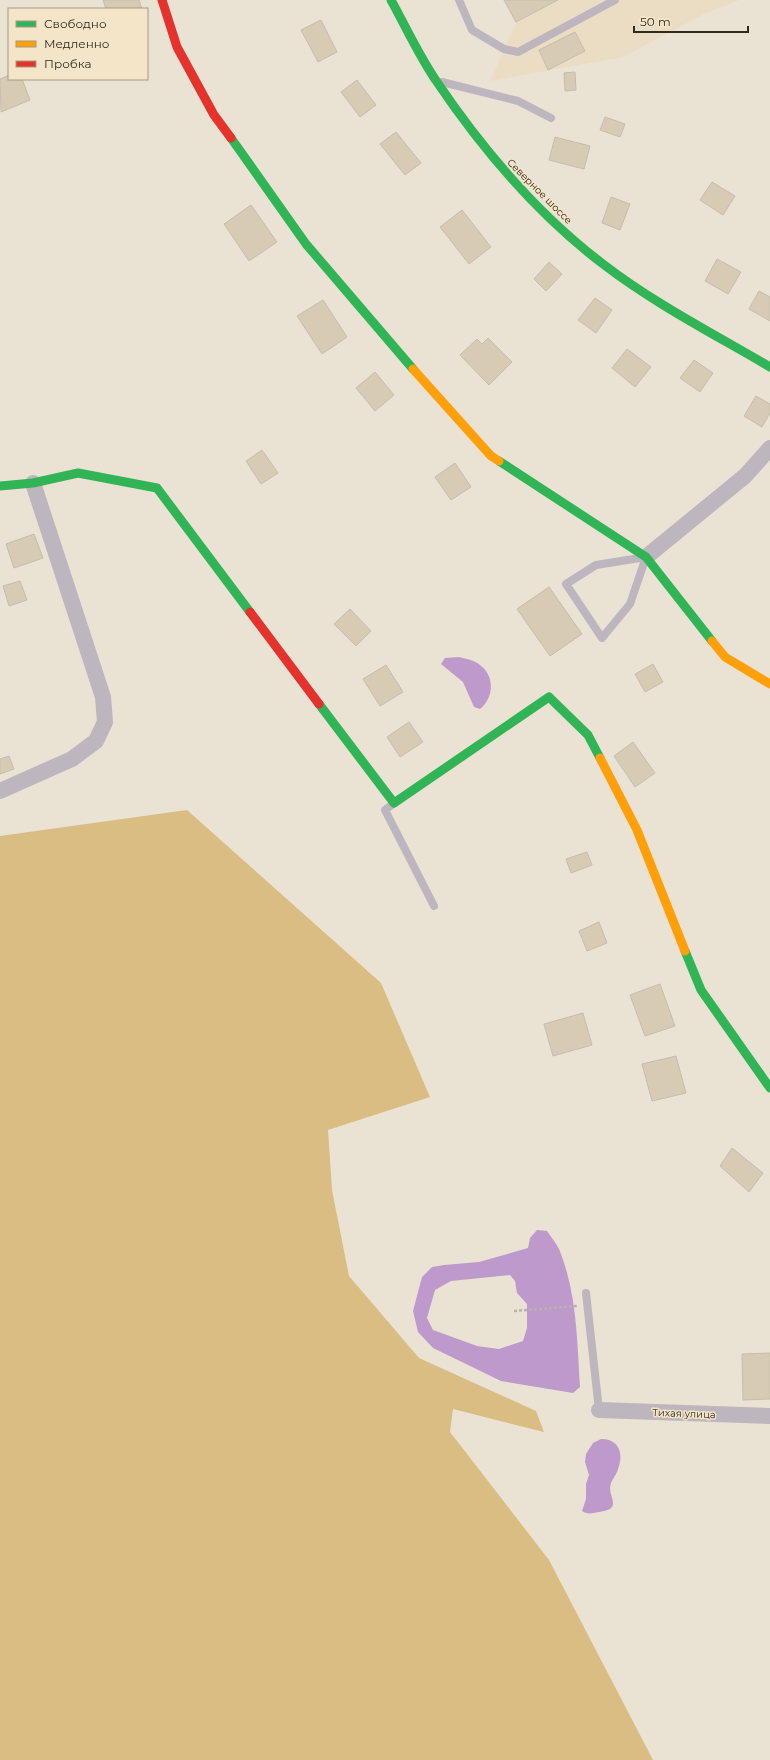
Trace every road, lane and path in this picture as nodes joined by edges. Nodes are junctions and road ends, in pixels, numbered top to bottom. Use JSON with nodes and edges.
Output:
{"nodes":[{"id":1,"x":162,"y":0,"type":"edge"},
{"id":2,"x":391,"y":0,"type":"edge"},
{"id":3,"x":459,"y":0,"type":"edge"},
{"id":4,"x":615,"y":0,"type":"edge"},
{"id":5,"x":436,"y":81,"type":"junction"},
{"id":6,"x":551,"y":118,"type":"dead end"},
{"id":7,"x":770,"y":367,"type":"edge"},
{"id":8,"x":770,"y":448,"type":"edge"},
{"id":9,"x":34,"y":483,"type":"junction"},
{"id":10,"x":0,"y":486,"type":"edge"},
{"id":11,"x":646,"y":557,"type":"junction"},
{"id":12,"x":770,"y":684,"type":"edge"},
{"id":13,"x":0,"y":791,"type":"edge"},
{"id":14,"x":394,"y":803,"type":"junction"},
{"id":15,"x":434,"y":906,"type":"dead end"},
{"id":16,"x":770,"y":1088,"type":"edge"},
{"id":17,"x":586,"y":1293,"type":"dead end"},
{"id":18,"x":587,"y":1305,"type":"junction"},
{"id":19,"x":514,"y":1311,"type":"dead end"},
{"id":20,"x":598,"y":1410,"type":"joint"},
{"id":21,"x":770,"y":1416,"type":"edge"}],
"edges":[{"from":1,"to":11,"type":"street"},
{"from":2,"to":5,"type":"street","name":"Северное шоссе"},
{"from":3,"to":4,"type":"lane"},
{"from":5,"to":6,"type":"lane"},
{"from":5,"to":7,"type":"street","name":"Северное шоссе"},
{"from":8,"to":11,"type":"street"},
{"from":9,"to":10,"type":"street"},
{"from":9,"to":13,"type":"street"},
{"from":9,"to":14,"type":"street"},
{"from":11,"to":11,"type":"lane"},
{"from":11,"to":12,"type":"street"},
{"from":14,"to":15,"type":"lane"},
{"from":14,"to":16,"type":"street"},
{"from":17,"to":18,"type":"lane"},
{"from":18,"to":19,"type":"path"},
{"from":18,"to":20,"type":"lane"},
{"from":20,"to":21,"type":"street","name":"Тихая улица"}]}
